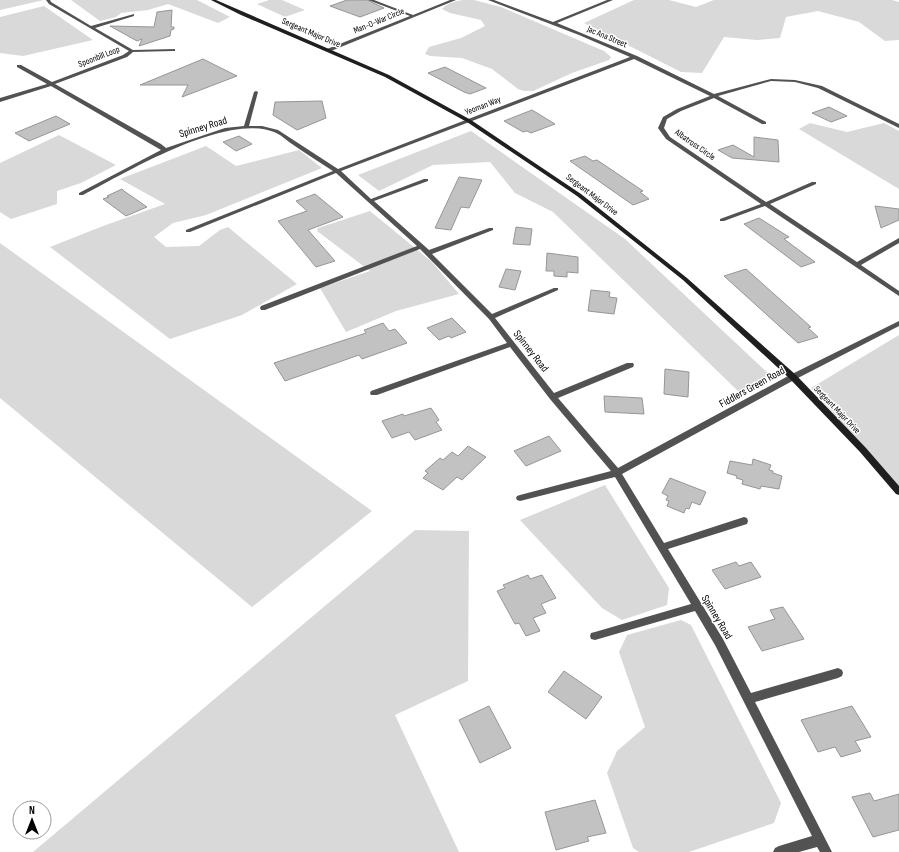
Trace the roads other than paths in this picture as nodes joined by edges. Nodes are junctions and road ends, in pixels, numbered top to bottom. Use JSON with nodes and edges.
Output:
{"nodes":[{"id":1,"x":48,"y":0,"type":"edge"},
{"id":2,"x":214,"y":0,"type":"edge"},
{"id":3,"x":370,"y":0,"type":"edge"},
{"id":4,"x":454,"y":0,"type":"edge"},
{"id":5,"x":490,"y":0,"type":"edge"},
{"id":6,"x":611,"y":0,"type":"edge"},
{"id":7,"x":132,"y":15,"type":"dead end"},
{"id":8,"x":413,"y":16,"type":"junction"},
{"id":9,"x":553,"y":23,"type":"junction"},
{"id":10,"x":91,"y":28,"type":"junction"},
{"id":11,"x":173,"y":50,"type":"dead end"},
{"id":12,"x":329,"y":50,"type":"junction"},
{"id":13,"x":132,"y":51,"type":"junction"},
{"id":14,"x":635,"y":57,"type":"junction"},
{"id":15,"x":19,"y":66,"type":"dead end"},
{"id":16,"x":52,"y":84,"type":"junction"},
{"id":17,"x":256,"y":92,"type":"dead end"},
{"id":18,"x":714,"y":96,"type":"junction"},
{"id":19,"x":0,"y":100,"type":"edge"},
{"id":20,"x":469,"y":121,"type":"junction"},
{"id":21,"x":764,"y":123,"type":"dead end"},
{"id":22,"x":899,"y":126,"type":"edge"},
{"id":23,"x":246,"y":127,"type":"junction"},
{"id":24,"x":165,"y":150,"type":"junction"},
{"id":25,"x":337,"y":172,"type":"junction"},
{"id":26,"x":426,"y":180,"type":"dead end"},
{"id":27,"x":814,"y":183,"type":"dead end"},
{"id":28,"x":81,"y":194,"type":"dead end"},
{"id":29,"x":370,"y":201,"type":"junction"},
{"id":30,"x":766,"y":204,"type":"junction"},
{"id":31,"x":722,"y":220,"type":"dead end"},
{"id":32,"x":491,"y":229,"type":"dead end"},
{"id":33,"x":188,"y":231,"type":"dead end"},
{"id":34,"x":899,"y":240,"type":"edge"},
{"id":35,"x":420,"y":247,"type":"junction"},
{"id":36,"x":428,"y":253,"type":"junction"},
{"id":37,"x":857,"y":265,"type":"junction"},
{"id":38,"x":556,"y":289,"type":"dead end"},
{"id":39,"x":899,"y":294,"type":"edge"},
{"id":40,"x":263,"y":308,"type":"dead end"},
{"id":41,"x":491,"y":317,"type":"junction"},
{"id":42,"x":899,"y":323,"type":"edge"},
{"id":43,"x":512,"y":344,"type":"junction"},
{"id":44,"x":630,"y":365,"type":"dead end"},
{"id":45,"x":793,"y":377,"type":"junction"},
{"id":46,"x":374,"y":393,"type":"dead end"},
{"id":47,"x":553,"y":397,"type":"junction"},
{"id":48,"x":617,"y":472,"type":"junction"},
{"id":49,"x":899,"y":492,"type":"edge"},
{"id":50,"x":520,"y":498,"type":"dead end"},
{"id":51,"x":744,"y":521,"type":"dead end"},
{"id":52,"x":662,"y":547,"type":"junction"},
{"id":53,"x":697,"y":606,"type":"junction"},
{"id":54,"x":596,"y":636,"type":"dead end"},
{"id":55,"x":838,"y":673,"type":"dead end"},
{"id":56,"x":748,"y":699,"type":"junction"},
{"id":57,"x":820,"y":840,"type":"junction"},
{"id":58,"x":779,"y":852,"type":"edge"},
{"id":59,"x":826,"y":852,"type":"edge"}],
"edges":[{"from":1,"to":10,"type":"street","name":"Spoonbill Loop"},
{"from":2,"to":12,"type":"street","name":"Sergeant Major Drive"},
{"from":3,"to":8,"type":"street","name":"Man-O-War Circle"},
{"from":4,"to":8,"type":"street","name":"Man-O-War Circle"},
{"from":5,"to":9,"type":"street","name":"Jac Ana Street"},
{"from":6,"to":9,"type":"street"},
{"from":7,"to":10,"type":"street"},
{"from":8,"to":12,"type":"street","name":"Man-O-War Circle"},
{"from":9,"to":14,"type":"street","name":"Jac Ana Street"},
{"from":10,"to":13,"type":"street","name":"Spoonbill Loop"},
{"from":11,"to":13,"type":"street"},
{"from":12,"to":20,"type":"street","name":"Sergeant Major Drive"},
{"from":13,"to":16,"type":"street","name":"Spoonbill Loop"},
{"from":14,"to":18,"type":"street","name":"Jac Ana Street"},
{"from":14,"to":20,"type":"street","name":"Yeoman Way"},
{"from":15,"to":16,"type":"street"},
{"from":16,"to":19,"type":"street","name":"Spoonbill Loop"},
{"from":16,"to":24,"type":"street"},
{"from":17,"to":23,"type":"street"},
{"from":18,"to":21,"type":"street","name":"Jac Ana Street"},
{"from":18,"to":22,"type":"street","name":"Albatross Circle"},
{"from":18,"to":30,"type":"street","name":"Albatross Circle"},
{"from":20,"to":25,"type":"street","name":"Yeoman Way"},
{"from":20,"to":45,"type":"street","name":"Sergeant Major Drive"},
{"from":23,"to":24,"type":"street","name":"Spinney Road"},
{"from":23,"to":25,"type":"street","name":"Spinney Road"},
{"from":24,"to":28,"type":"street","name":"Spinney Road"},
{"from":25,"to":29,"type":"street","name":"Spinney Road"},
{"from":25,"to":33,"type":"street","name":"Yeoman Way"},
{"from":26,"to":29,"type":"street"},
{"from":27,"to":30,"type":"street"},
{"from":29,"to":35,"type":"street","name":"Spinney Road"},
{"from":30,"to":31,"type":"street"},
{"from":30,"to":37,"type":"street","name":"Albatross Circle"},
{"from":32,"to":36,"type":"street"},
{"from":34,"to":37,"type":"street"},
{"from":35,"to":36,"type":"street","name":"Spinney Road"},
{"from":35,"to":40,"type":"street"},
{"from":36,"to":41,"type":"street","name":"Spinney Road"},
{"from":37,"to":39,"type":"street","name":"Albatross Circle"},
{"from":38,"to":41,"type":"street"},
{"from":41,"to":43,"type":"street","name":"Spinney Road"},
{"from":42,"to":45,"type":"street","name":"Fiddlers Green Road"},
{"from":43,"to":46,"type":"street"},
{"from":43,"to":47,"type":"street","name":"Spinney Road"},
{"from":44,"to":47,"type":"street"},
{"from":45,"to":48,"type":"street","name":"Fiddlers Green Road"},
{"from":45,"to":49,"type":"street","name":"Sergeant Major Drive"},
{"from":47,"to":48,"type":"street","name":"Spinney Road"},
{"from":48,"to":50,"type":"street","name":"Fiddlers Green Road"},
{"from":48,"to":52,"type":"street","name":"Spinney Road"},
{"from":51,"to":52,"type":"street"},
{"from":52,"to":53,"type":"street","name":"Spinney Road"},
{"from":53,"to":54,"type":"street"},
{"from":53,"to":56,"type":"street","name":"Spinney Road"},
{"from":55,"to":56,"type":"street"},
{"from":56,"to":57,"type":"street","name":"Spinney Road"},
{"from":57,"to":58,"type":"street"},
{"from":57,"to":59,"type":"street","name":"Spinney Road"}]}
